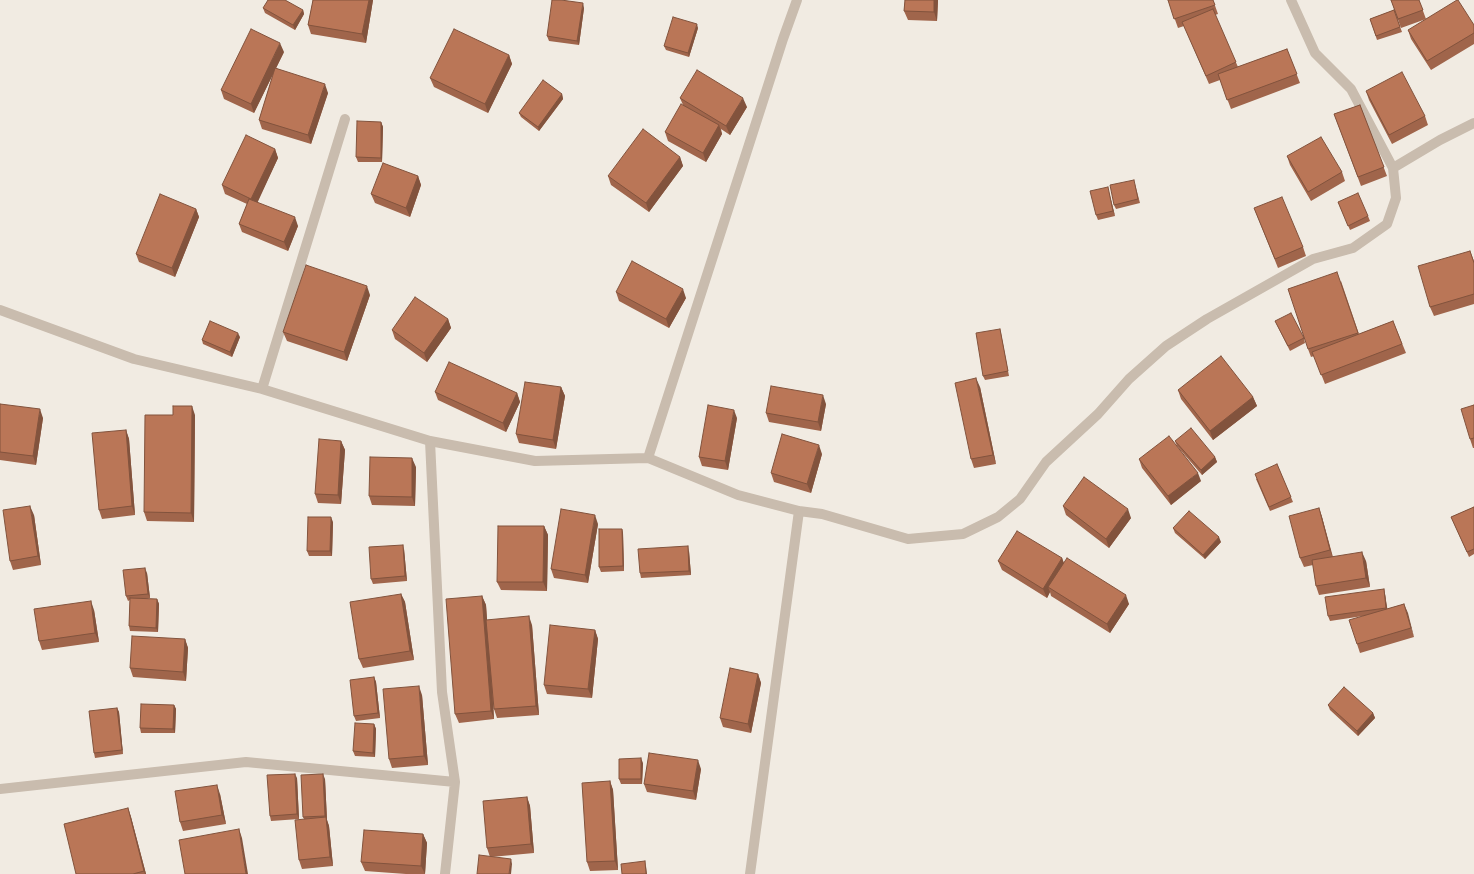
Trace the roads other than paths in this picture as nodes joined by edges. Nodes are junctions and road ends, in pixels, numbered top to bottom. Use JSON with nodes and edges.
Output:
{"nodes":[{"id":1,"x":797,"y":0,"type":"edge"},
{"id":2,"x":1291,"y":0,"type":"edge"},
{"id":3,"x":345,"y":119,"type":"dead end"},
{"id":4,"x":1474,"y":123,"type":"edge"},
{"id":5,"x":1393,"y":168,"type":"junction"},
{"id":6,"x":0,"y":310,"type":"edge"},
{"id":7,"x":262,"y":389,"type":"junction"},
{"id":8,"x":430,"y":441,"type":"junction"},
{"id":9,"x":648,"y":458,"type":"junction"},
{"id":10,"x":799,"y":511,"type":"junction"},
{"id":11,"x":454,"y":782,"type":"junction"},
{"id":12,"x":0,"y":789,"type":"edge"},
{"id":13,"x":446,"y":874,"type":"edge"},
{"id":14,"x":750,"y":874,"type":"edge"}],
"edges":[{"from":1,"to":9,"type":"street"},
{"from":2,"to":5,"type":"street"},
{"from":3,"to":7,"type":"street"},
{"from":4,"to":5,"type":"street"},
{"from":5,"to":10,"type":"street"},
{"from":6,"to":7,"type":"street"},
{"from":7,"to":8,"type":"street"},
{"from":8,"to":9,"type":"street"},
{"from":8,"to":11,"type":"street"},
{"from":9,"to":10,"type":"street"},
{"from":10,"to":14,"type":"street"},
{"from":11,"to":12,"type":"street"},
{"from":11,"to":13,"type":"street"}]}
